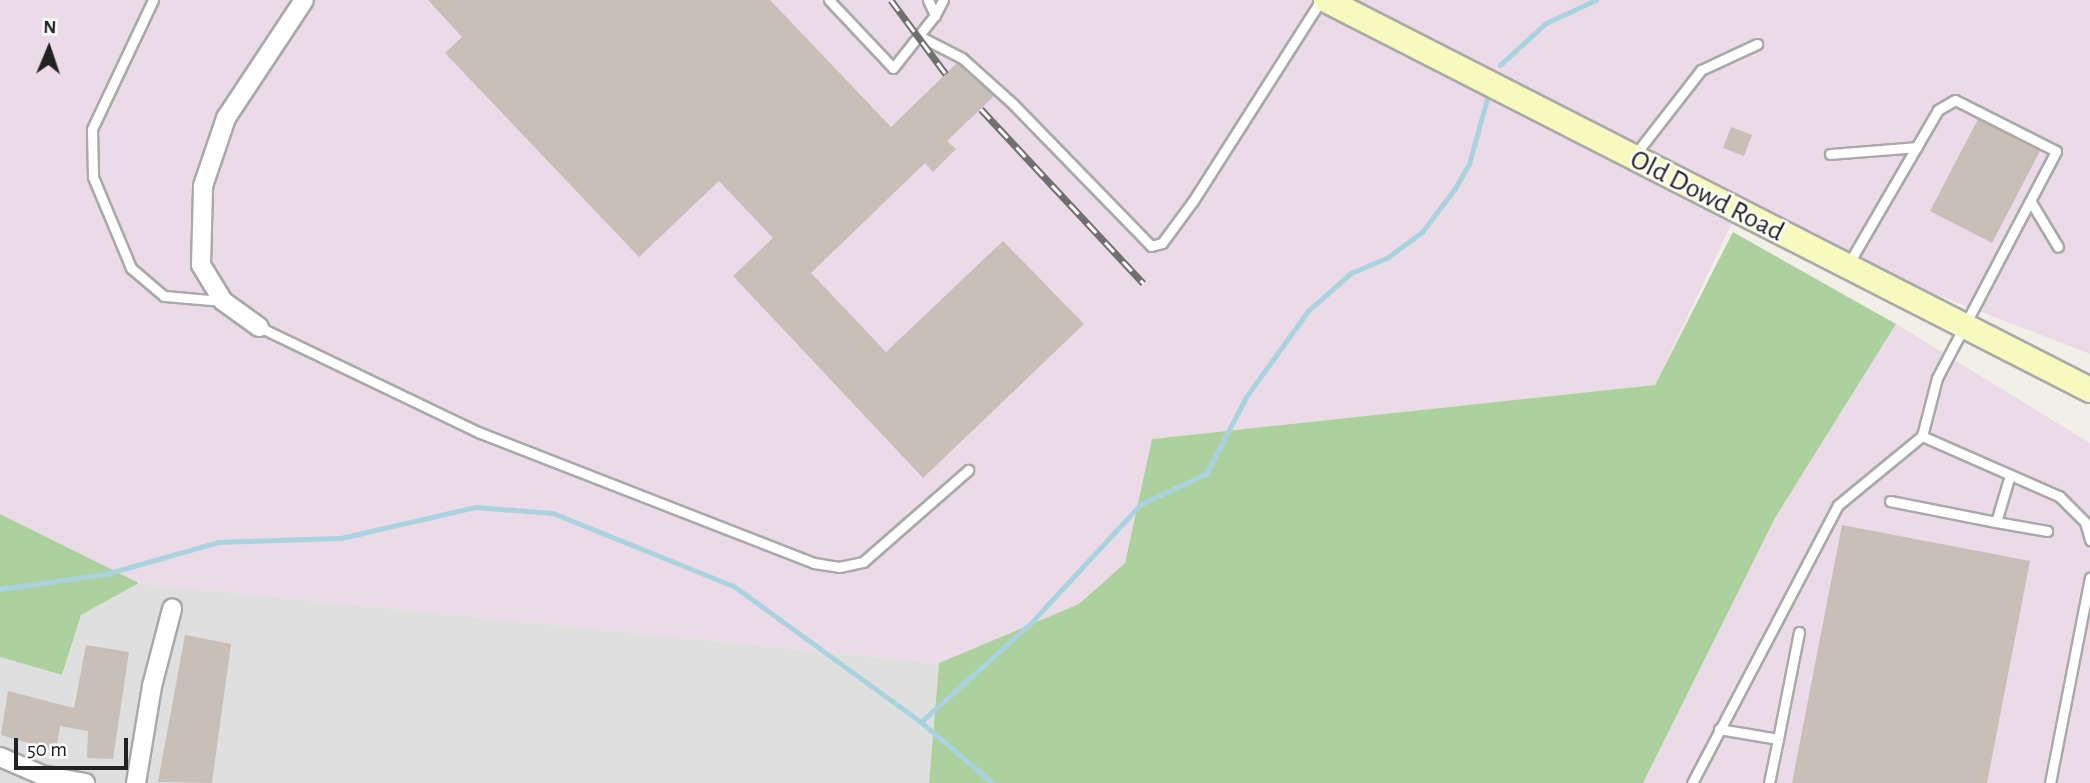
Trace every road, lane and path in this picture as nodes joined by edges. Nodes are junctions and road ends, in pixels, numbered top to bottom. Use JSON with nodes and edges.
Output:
{"nodes":[{"id":1,"x":153,"y":0,"type":"edge"},
{"id":2,"x":304,"y":0,"type":"edge"},
{"id":3,"x":829,"y":0,"type":"edge"},
{"id":4,"x":928,"y":0,"type":"edge"},
{"id":5,"x":943,"y":0,"type":"edge"},
{"id":6,"x":1323,"y":0,"type":"edge"},
{"id":7,"x":935,"y":15,"type":"junction"},
{"id":8,"x":921,"y":37,"type":"junction"},
{"id":9,"x":1756,"y":44,"type":"dead end"},
{"id":10,"x":1917,"y":147,"type":"junction"},
{"id":11,"x":1830,"y":154,"type":"dead end"},
{"id":12,"x":1633,"y":158,"type":"junction"},
{"id":13,"x":2031,"y":202,"type":"junction"},
{"id":14,"x":2058,"y":247,"type":"dead end"},
{"id":15,"x":1847,"y":268,"type":"junction"},
{"id":16,"x":223,"y":301,"type":"junction"},
{"id":17,"x":1963,"y":326,"type":"junction"},
{"id":18,"x":259,"y":327,"type":"joint"},
{"id":19,"x":2090,"y":390,"type":"edge"},
{"id":20,"x":1923,"y":436,"type":"junction"},
{"id":21,"x":968,"y":470,"type":"dead end"},
{"id":22,"x":2010,"y":475,"type":"junction"},
{"id":23,"x":1890,"y":501,"type":"dead end"},
{"id":24,"x":1996,"y":522,"type":"junction"},
{"id":25,"x":2047,"y":531,"type":"dead end"},
{"id":26,"x":2090,"y":540,"type":"edge"},
{"id":27,"x":2090,"y":578,"type":"edge"},
{"id":28,"x":172,"y":609,"type":"dead end"},
{"id":29,"x":1800,"y":632,"type":"dead end"},
{"id":30,"x":1719,"y":729,"type":"junction"},
{"id":31,"x":1778,"y":739,"type":"junction"},
{"id":32,"x":0,"y":757,"type":"edge"},
{"id":33,"x":85,"y":783,"type":"edge"},
{"id":34,"x":136,"y":783,"type":"edge"},
{"id":35,"x":1692,"y":783,"type":"edge"},
{"id":36,"x":1769,"y":783,"type":"edge"},
{"id":37,"x":2050,"y":783,"type":"edge"}],
"edges":[{"from":1,"to":16,"type":"lane"},
{"from":2,"to":16,"type":"street"},
{"from":3,"to":8,"type":"lane"},
{"from":4,"to":7,"type":"lane"},
{"from":5,"to":7,"type":"lane"},
{"from":6,"to":8,"type":"lane"},
{"from":6,"to":12,"type":"street","name":"Old Dowd Road"},
{"from":7,"to":8,"type":"lane"},
{"from":9,"to":12,"type":"lane"},
{"from":10,"to":11,"type":"lane"},
{"from":10,"to":13,"type":"lane"},
{"from":10,"to":15,"type":"lane"},
{"from":12,"to":15,"type":"street","name":"Old Dowd Road"},
{"from":13,"to":14,"type":"lane"},
{"from":13,"to":17,"type":"lane"},
{"from":15,"to":17,"type":"street","name":"Old Dowd Road"},
{"from":16,"to":18,"type":"street"},
{"from":17,"to":19,"type":"street","name":"Old Dowd Road"},
{"from":17,"to":20,"type":"lane"},
{"from":18,"to":21,"type":"lane"},
{"from":20,"to":22,"type":"lane"},
{"from":20,"to":30,"type":"lane"},
{"from":22,"to":24,"type":"lane"},
{"from":22,"to":26,"type":"lane"},
{"from":23,"to":24,"type":"lane"},
{"from":24,"to":25,"type":"lane"},
{"from":27,"to":37,"type":"lane"},
{"from":28,"to":34,"type":"street"},
{"from":29,"to":31,"type":"lane"},
{"from":30,"to":31,"type":"lane"},
{"from":30,"to":35,"type":"lane"},
{"from":31,"to":36,"type":"lane"},
{"from":32,"to":33,"type":"street"}]}
